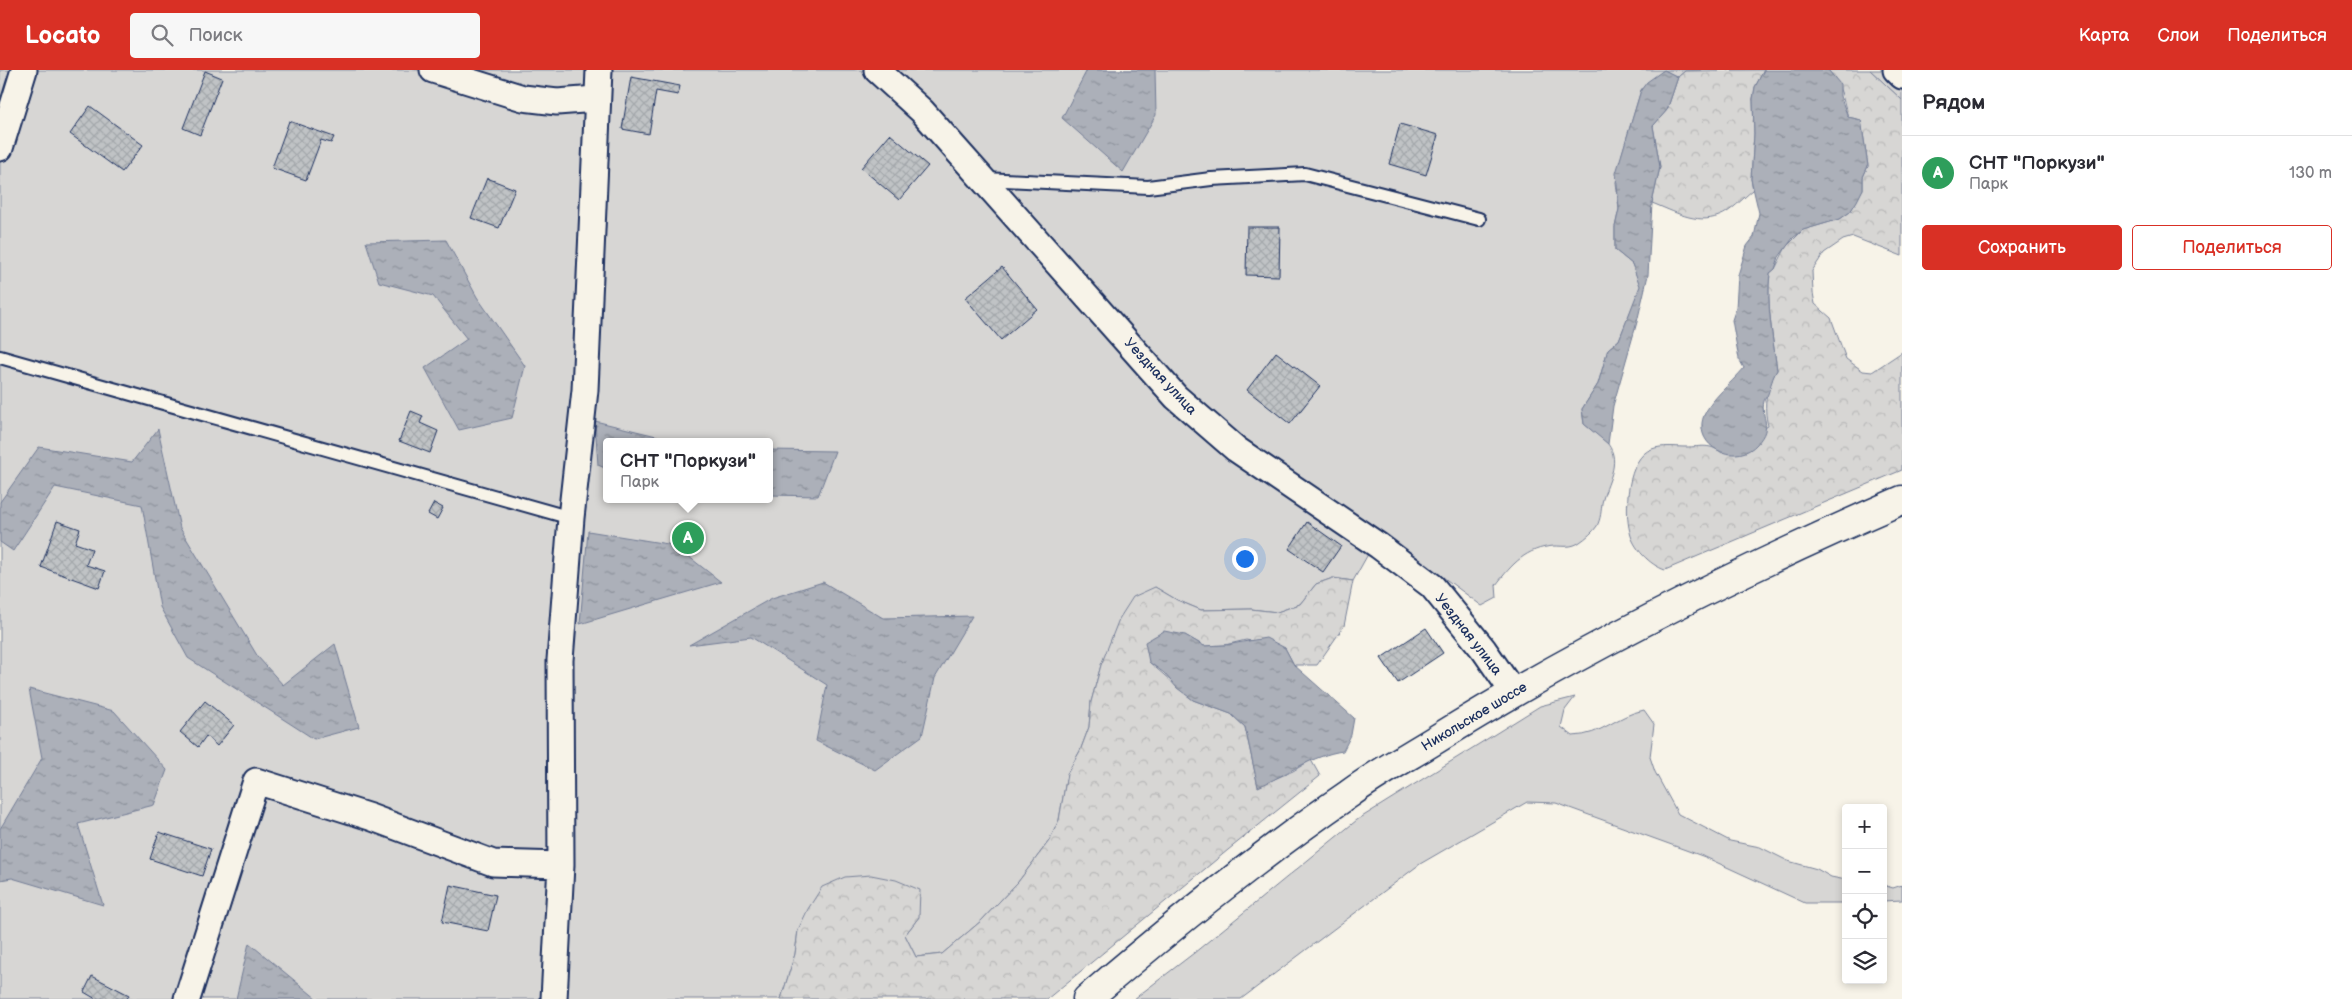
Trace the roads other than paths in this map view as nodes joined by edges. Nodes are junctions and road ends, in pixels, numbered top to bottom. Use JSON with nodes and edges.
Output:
{"nodes":[{"id":1,"x":24,"y":70,"type":"edge"},
{"id":2,"x":433,"y":70,"type":"edge"},
{"id":3,"x":599,"y":70,"type":"edge"},
{"id":4,"x":877,"y":70,"type":"edge"},
{"id":5,"x":1896,"y":70,"type":"edge"},
{"id":6,"x":1902,"y":76,"type":"edge"},
{"id":7,"x":596,"y":99,"type":"junction"},
{"id":8,"x":0,"y":148,"type":"edge"},
{"id":9,"x":984,"y":179,"type":"junction"},
{"id":10,"x":1478,"y":219,"type":"dead end"},
{"id":11,"x":0,"y":357,"type":"edge"},
{"id":12,"x":1902,"y":500,"type":"edge"},
{"id":13,"x":571,"y":518,"type":"junction"},
{"id":14,"x":1513,"y":692,"type":"junction"},
{"id":15,"x":561,"y":865,"type":"junction"},
{"id":16,"x":187,"y":999,"type":"edge"},
{"id":17,"x":554,"y":999,"type":"edge"},
{"id":18,"x":1087,"y":999,"type":"edge"}],
"edges":[{"from":1,"to":8,"type":"street"},
{"from":2,"to":7,"type":"street"},
{"from":3,"to":7,"type":"street"},
{"from":4,"to":9,"type":"street","name":"Уездная улица"},
{"from":5,"to":6,"type":"street"},
{"from":7,"to":13,"type":"street"},
{"from":9,"to":10,"type":"lane"},
{"from":9,"to":14,"type":"street","name":"Уездная улица"},
{"from":11,"to":13,"type":"lane"},
{"from":12,"to":14,"type":"main road","name":"Никольское шоссе"},
{"from":13,"to":15,"type":"street"},
{"from":14,"to":18,"type":"main road","name":"Никольское шоссе"},
{"from":15,"to":16,"type":"street"},
{"from":15,"to":17,"type":"street"}]}
